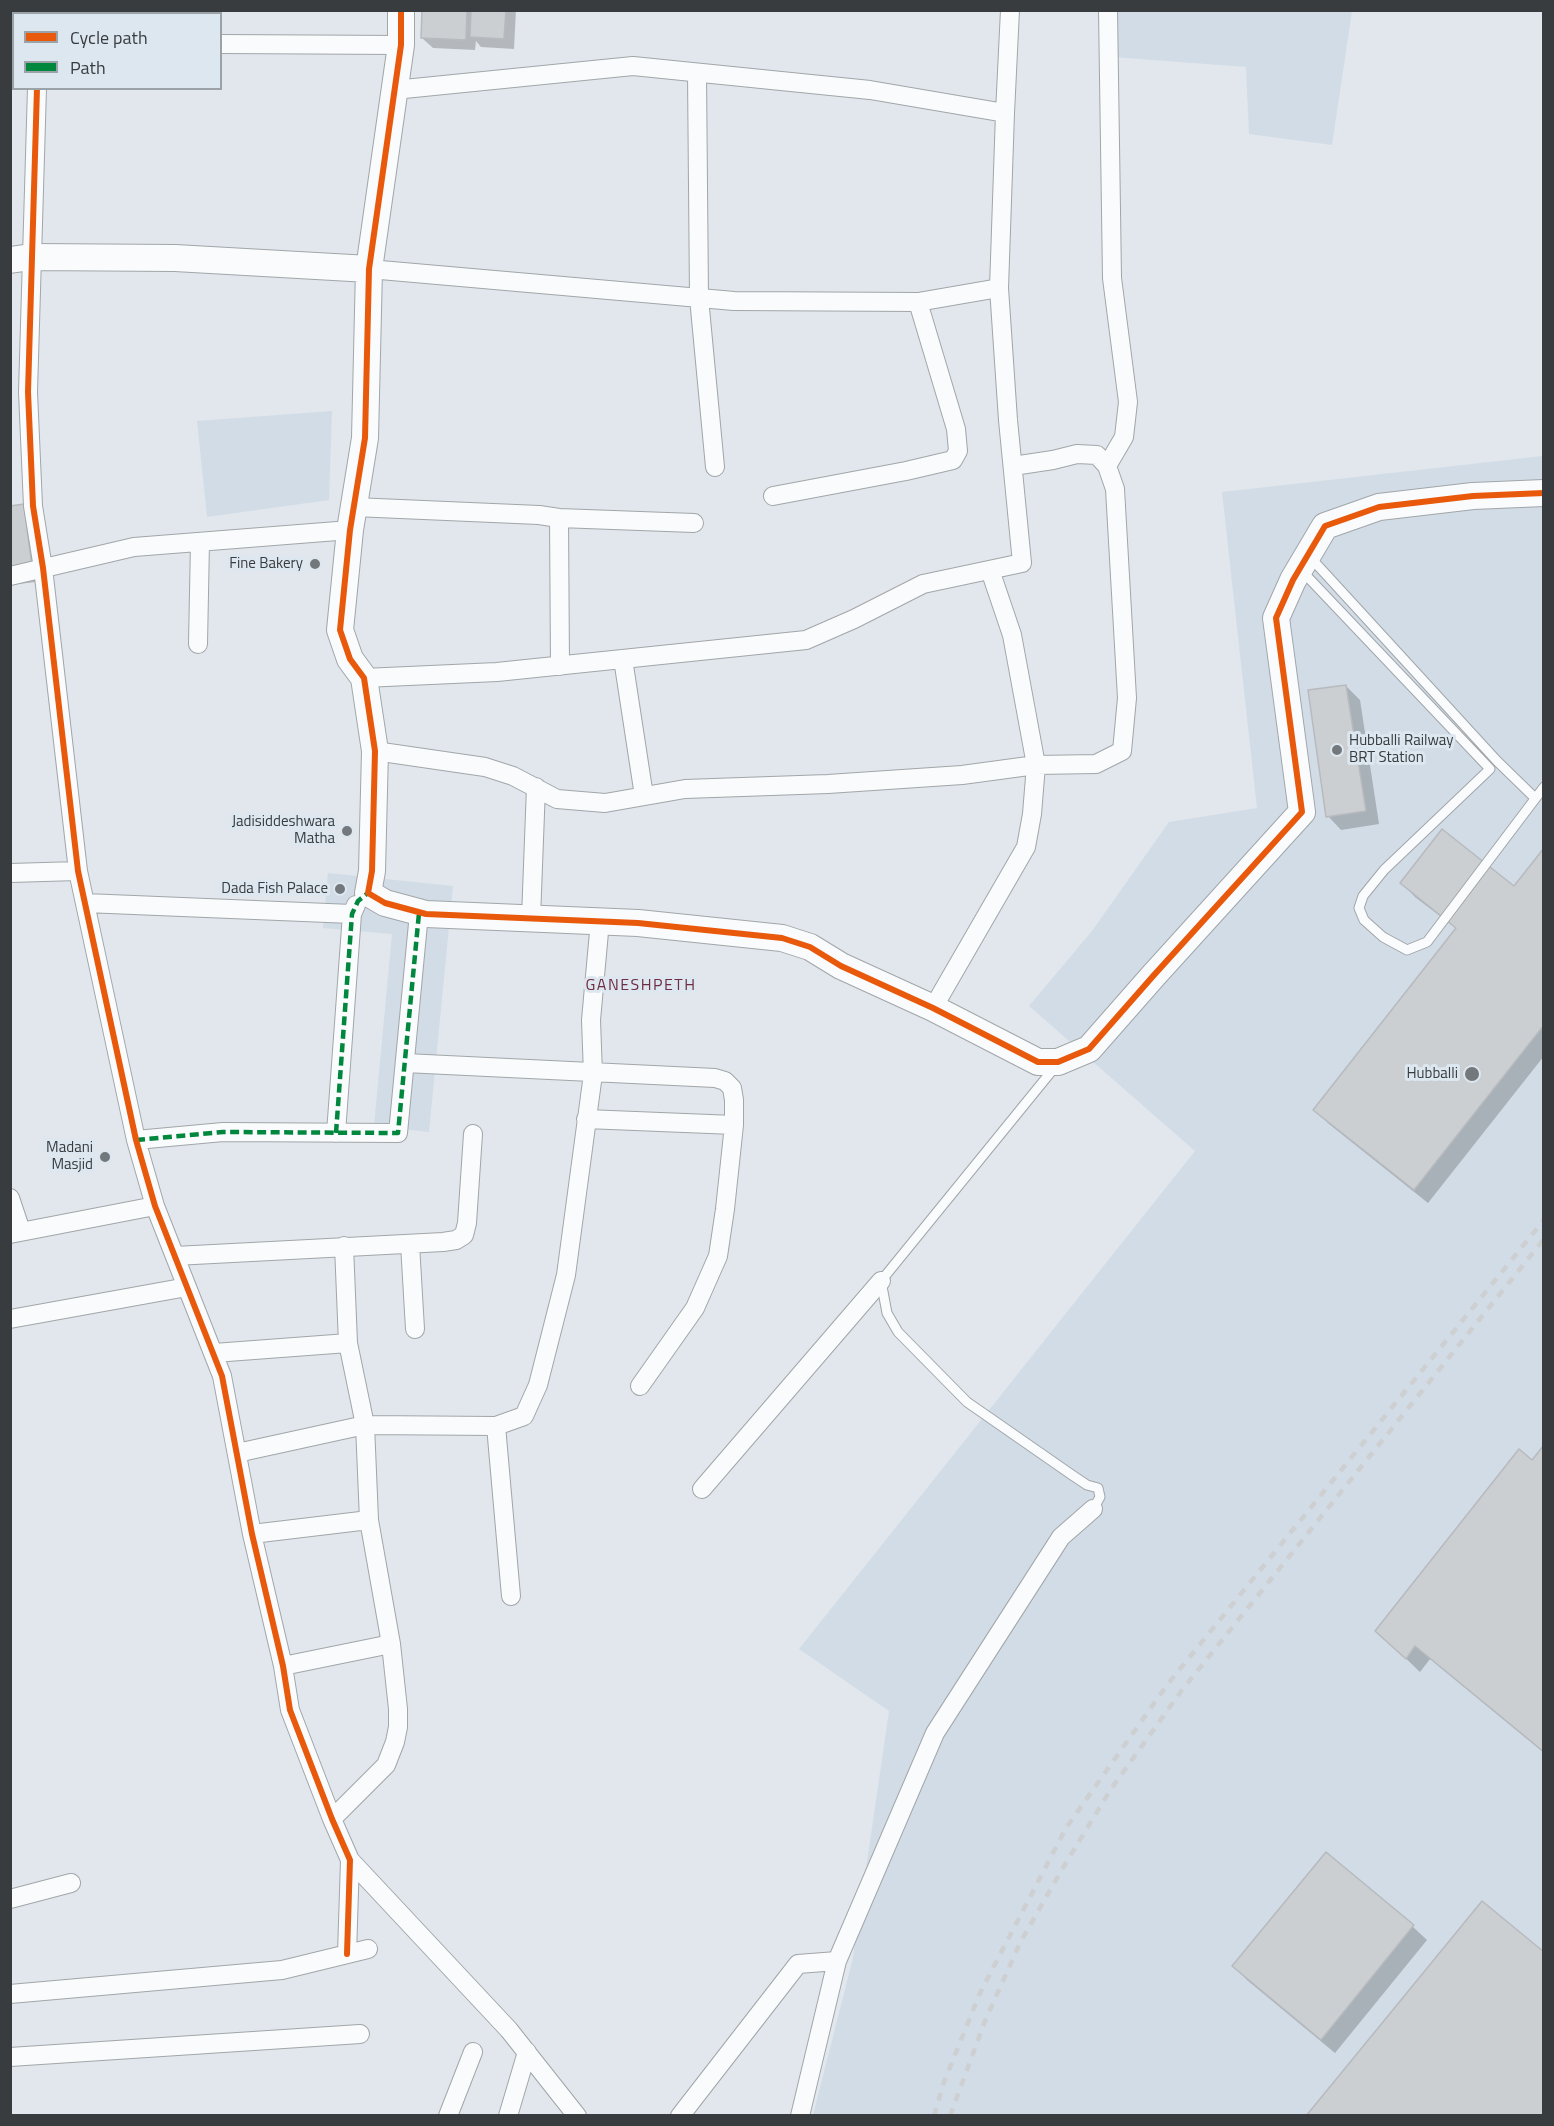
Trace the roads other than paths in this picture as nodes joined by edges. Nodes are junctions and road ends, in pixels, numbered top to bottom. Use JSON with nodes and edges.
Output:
{"nodes":[{"id":1,"x":401,"y":10,"type":"edge"},
{"id":2,"x":1010,"y":10,"type":"edge"},
{"id":3,"x":1108,"y":10,"type":"edge"},
{"id":4,"x":222,"y":44,"type":"edge"},
{"id":5,"x":401,"y":45,"type":"junction"},
{"id":6,"x":697,"y":73,"type":"junction"},
{"id":7,"x":37,"y":90,"type":"edge"},
{"id":8,"x":394,"y":90,"type":"junction"},
{"id":9,"x":1005,"y":113,"type":"junction"},
{"id":10,"x":21,"y":258,"type":"edge"},
{"id":11,"x":369,"y":269,"type":"junction"},
{"id":12,"x":999,"y":288,"type":"junction"},
{"id":13,"x":699,"y":298,"type":"junction"},
{"id":14,"x":918,"y":302,"type":"junction"},
{"id":15,"x":1013,"y":466,"type":"junction"},
{"id":16,"x":1107,"y":466,"type":"junction"},
{"id":17,"x":715,"y":467,"type":"dead end"},
{"id":18,"x":1544,"y":493,"type":"edge"},
{"id":19,"x":773,"y":496,"type":"dead end"},
{"id":20,"x":352,"y":518,"type":"junction"},
{"id":21,"x":559,"y":518,"type":"junction"},
{"id":22,"x":694,"y":523,"type":"dead end"},
{"id":23,"x":200,"y":542,"type":"junction"},
{"id":24,"x":1305,"y":562,"type":"junction"},
{"id":25,"x":43,"y":568,"type":"junction"},
{"id":26,"x":990,"y":570,"type":"junction"},
{"id":27,"x":10,"y":576,"type":"edge"},
{"id":28,"x":198,"y":644,"type":"dead end"},
{"id":29,"x":623,"y":659,"type":"junction"},
{"id":30,"x":560,"y":666,"type":"junction"},
{"id":31,"x":364,"y":678,"type":"junction"},
{"id":32,"x":375,"y":752,"type":"junction"},
{"id":33,"x":1036,"y":765,"type":"junction"},
{"id":34,"x":536,"y":787,"type":"junction"},
{"id":35,"x":1544,"y":787,"type":"edge"},
{"id":36,"x":644,"y":796,"type":"junction"},
{"id":37,"x":1535,"y":798,"type":"junction"},
{"id":38,"x":78,"y":871,"type":"junction"},
{"id":39,"x":10,"y":873,"type":"edge"},
{"id":40,"x":368,"y":893,"type":"junction"},
{"id":41,"x":85,"y":903,"type":"junction"},
{"id":42,"x":419,"y":913,"type":"junction"},
{"id":43,"x":352,"y":914,"type":"junction"},
{"id":44,"x":531,"y":918,"type":"junction"},
{"id":45,"x":600,"y":921,"type":"junction"},
{"id":46,"x":933,"y":1008,"type":"junction"},
{"id":47,"x":1058,"y":1062,"type":"junction"},
{"id":48,"x":405,"y":1063,"type":"junction"},
{"id":49,"x":593,"y":1074,"type":"junction"},
{"id":50,"x":586,"y":1119,"type":"junction"},
{"id":51,"x":734,"y":1125,"type":"junction"},
{"id":52,"x":336,"y":1132,"type":"junction"},
{"id":53,"x":473,"y":1134,"type":"dead end"},
{"id":54,"x":135,"y":1140,"type":"junction"},
{"id":55,"x":10,"y":1198,"type":"edge"},
{"id":56,"x":155,"y":1206,"type":"junction"},
{"id":57,"x":16,"y":1232,"type":"edge"},
{"id":58,"x":410,"y":1244,"type":"junction"},
{"id":59,"x":344,"y":1246,"type":"junction"},
{"id":60,"x":175,"y":1256,"type":"junction"},
{"id":61,"x":881,"y":1281,"type":"junction"},
{"id":62,"x":187,"y":1287,"type":"junction"},
{"id":63,"x":10,"y":1319,"type":"edge"},
{"id":64,"x":415,"y":1329,"type":"dead end"},
{"id":65,"x":348,"y":1343,"type":"junction"},
{"id":66,"x":214,"y":1353,"type":"junction"},
{"id":67,"x":640,"y":1386,"type":"dead end"},
{"id":68,"x":365,"y":1425,"type":"junction"},
{"id":69,"x":496,"y":1426,"type":"junction"},
{"id":70,"x":237,"y":1453,"type":"junction"},
{"id":71,"x":702,"y":1490,"type":"dead end"},
{"id":72,"x":1093,"y":1509,"type":"joint"},
{"id":73,"x":369,"y":1520,"type":"junction"},
{"id":74,"x":252,"y":1534,"type":"junction"},
{"id":75,"x":511,"y":1596,"type":"dead end"},
{"id":76,"x":391,"y":1644,"type":"junction"},
{"id":77,"x":283,"y":1666,"type":"junction"},
{"id":78,"x":332,"y":1819,"type":"junction"},
{"id":79,"x":350,"y":1860,"type":"junction"},
{"id":80,"x":71,"y":1883,"type":"dead end"},
{"id":81,"x":10,"y":1899,"type":"edge"},
{"id":82,"x":368,"y":1949,"type":"dead end"},
{"id":83,"x":347,"y":1954,"type":"junction"},
{"id":84,"x":837,"y":1961,"type":"junction"},
{"id":85,"x":10,"y":1994,"type":"edge"},
{"id":86,"x":360,"y":2034,"type":"dead end"},
{"id":87,"x":473,"y":2052,"type":"dead end"},
{"id":88,"x":527,"y":2052,"type":"junction"},
{"id":89,"x":10,"y":2057,"type":"edge"},
{"id":90,"x":448,"y":2115,"type":"edge"},
{"id":91,"x":508,"y":2115,"type":"edge"},
{"id":92,"x":577,"y":2115,"type":"edge"},
{"id":93,"x":680,"y":2115,"type":"edge"},
{"id":94,"x":800,"y":2115,"type":"edge"}],
"edges":[{"from":1,"to":5,"type":"street"},
{"from":2,"to":9,"type":"street"},
{"from":3,"to":16,"type":"street"},
{"from":4,"to":5,"type":"street"},
{"from":5,"to":8,"type":"street"},
{"from":6,"to":8,"type":"street"},
{"from":6,"to":9,"type":"street"},
{"from":6,"to":13,"type":"street"},
{"from":7,"to":10,"type":"street"},
{"from":8,"to":11,"type":"street"},
{"from":9,"to":12,"type":"street"},
{"from":10,"to":11,"type":"street"},
{"from":10,"to":25,"type":"street"},
{"from":11,"to":13,"type":"street"},
{"from":11,"to":20,"type":"street"},
{"from":12,"to":14,"type":"street"},
{"from":12,"to":15,"type":"street"},
{"from":13,"to":14,"type":"street"},
{"from":13,"to":17,"type":"street"},
{"from":14,"to":19,"type":"street"},
{"from":15,"to":16,"type":"street"},
{"from":15,"to":26,"type":"street"},
{"from":16,"to":33,"type":"street"},
{"from":18,"to":24,"type":"street"},
{"from":20,"to":21,"type":"street"},
{"from":20,"to":23,"type":"street"},
{"from":20,"to":31,"type":"street"},
{"from":21,"to":22,"type":"street"},
{"from":21,"to":30,"type":"street"},
{"from":23,"to":25,"type":"street"},
{"from":23,"to":28,"type":"street"},
{"from":24,"to":37,"type":"lane"},
{"from":24,"to":37,"type":"lane"},
{"from":24,"to":47,"type":"street"},
{"from":25,"to":27,"type":"street"},
{"from":25,"to":38,"type":"street"},
{"from":26,"to":29,"type":"street"},
{"from":26,"to":33,"type":"street"},
{"from":29,"to":30,"type":"street"},
{"from":29,"to":36,"type":"street"},
{"from":30,"to":31,"type":"street"},
{"from":31,"to":32,"type":"street"},
{"from":32,"to":34,"type":"street"},
{"from":32,"to":40,"type":"street"},
{"from":33,"to":36,"type":"street"},
{"from":33,"to":46,"type":"street"},
{"from":34,"to":36,"type":"street"},
{"from":34,"to":44,"type":"street"},
{"from":35,"to":37,"type":"lane"},
{"from":38,"to":39,"type":"street"},
{"from":38,"to":41,"type":"street"},
{"from":40,"to":42,"type":"street"},
{"from":40,"to":43,"type":"street"},
{"from":41,"to":43,"type":"street"},
{"from":41,"to":54,"type":"street"},
{"from":42,"to":44,"type":"street"},
{"from":42,"to":48,"type":"street"},
{"from":43,"to":52,"type":"street"},
{"from":44,"to":45,"type":"street"},
{"from":45,"to":46,"type":"street"},
{"from":45,"to":49,"type":"street"},
{"from":46,"to":47,"type":"street"},
{"from":47,"to":61,"type":"lane"},
{"from":48,"to":49,"type":"street"},
{"from":48,"to":52,"type":"street"},
{"from":49,"to":50,"type":"street"},
{"from":49,"to":51,"type":"street"},
{"from":50,"to":51,"type":"street"},
{"from":50,"to":69,"type":"street"},
{"from":51,"to":67,"type":"street"},
{"from":52,"to":54,"type":"street"},
{"from":53,"to":58,"type":"street"},
{"from":54,"to":56,"type":"street"},
{"from":55,"to":57,"type":"street"},
{"from":56,"to":57,"type":"street"},
{"from":56,"to":60,"type":"street"},
{"from":58,"to":59,"type":"street"},
{"from":58,"to":64,"type":"street"},
{"from":59,"to":60,"type":"street"},
{"from":59,"to":65,"type":"street"},
{"from":60,"to":62,"type":"street"},
{"from":61,"to":71,"type":"street"},
{"from":61,"to":72,"type":"lane"},
{"from":62,"to":63,"type":"street"},
{"from":62,"to":66,"type":"street"},
{"from":65,"to":66,"type":"street"},
{"from":65,"to":68,"type":"street"},
{"from":66,"to":70,"type":"street"},
{"from":68,"to":69,"type":"street"},
{"from":68,"to":70,"type":"street"},
{"from":68,"to":73,"type":"street"},
{"from":69,"to":75,"type":"street"},
{"from":70,"to":74,"type":"street"},
{"from":72,"to":84,"type":"street"},
{"from":73,"to":74,"type":"street"},
{"from":73,"to":76,"type":"street"},
{"from":74,"to":77,"type":"street"},
{"from":76,"to":77,"type":"street"},
{"from":76,"to":78,"type":"street"},
{"from":77,"to":78,"type":"street"},
{"from":78,"to":79,"type":"street"},
{"from":79,"to":83,"type":"street"},
{"from":79,"to":88,"type":"street"},
{"from":80,"to":81,"type":"street"},
{"from":82,"to":83,"type":"street"},
{"from":83,"to":85,"type":"street"},
{"from":84,"to":93,"type":"street"},
{"from":84,"to":94,"type":"street"},
{"from":86,"to":89,"type":"street"},
{"from":87,"to":90,"type":"street"},
{"from":88,"to":91,"type":"street"},
{"from":88,"to":92,"type":"street"}]}
